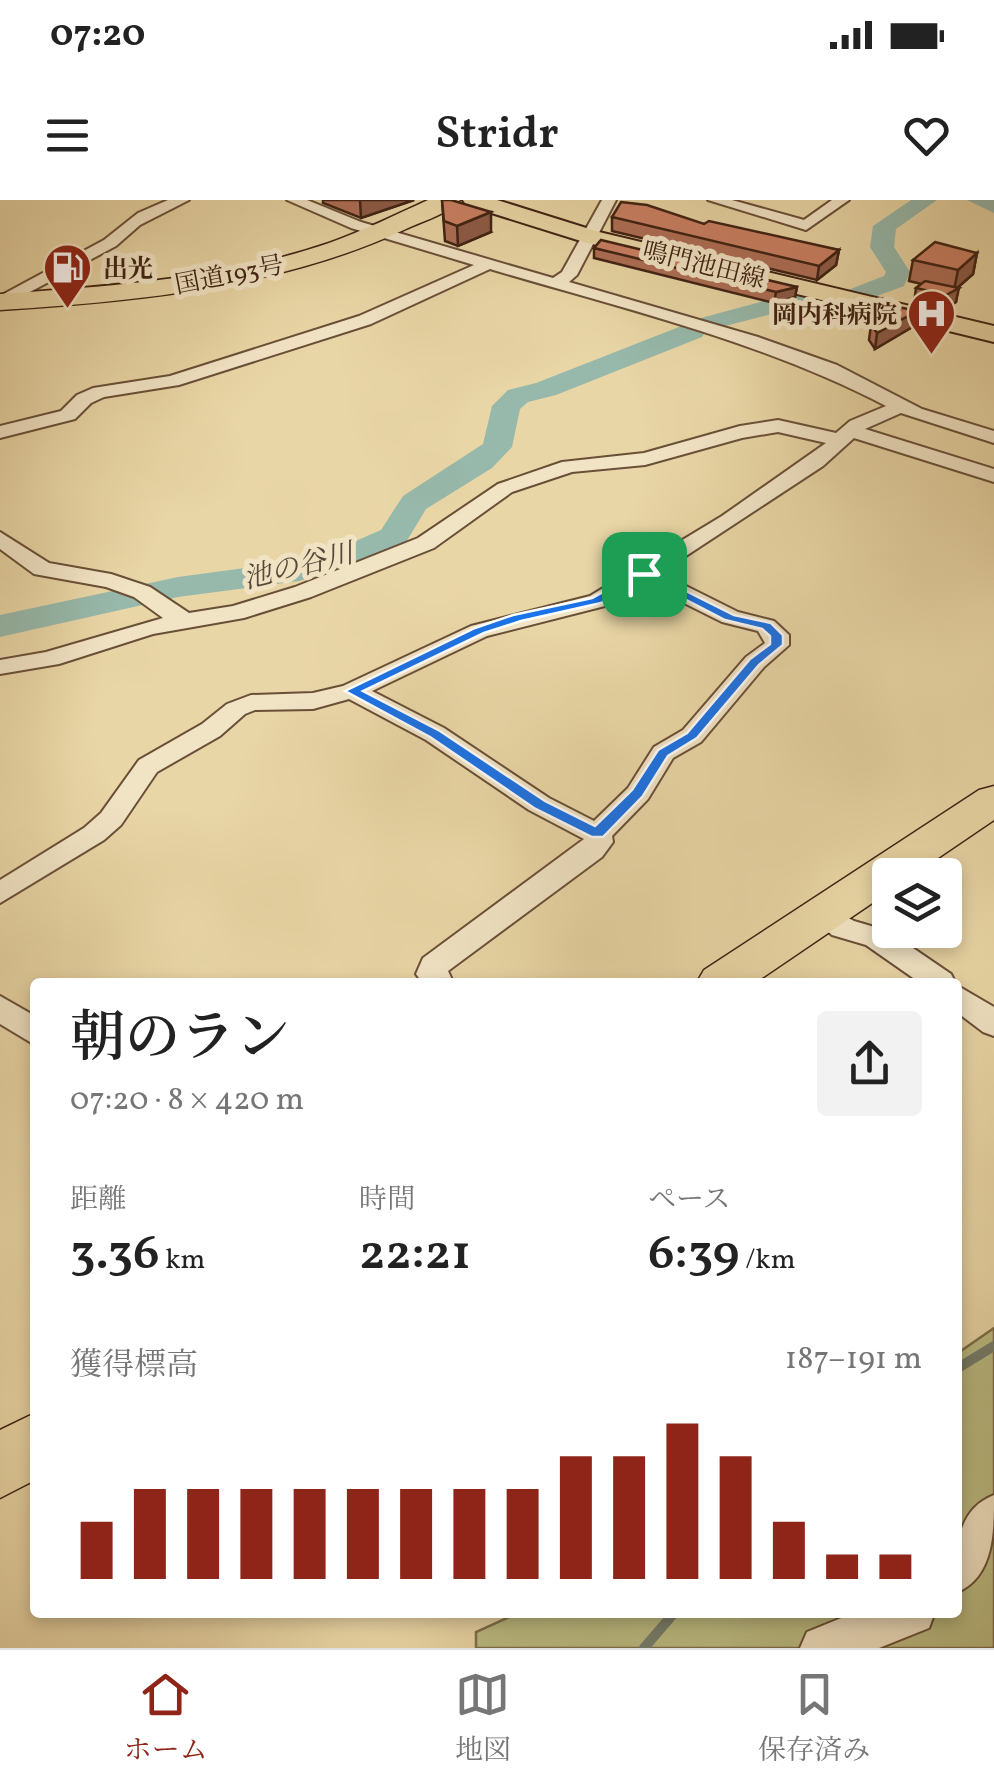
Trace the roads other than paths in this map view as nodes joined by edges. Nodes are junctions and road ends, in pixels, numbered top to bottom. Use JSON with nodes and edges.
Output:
{"nodes":[{"id":1,"x":182,"y":200,"type":"edge"},
{"id":2,"x":294,"y":200,"type":"edge"},
{"id":3,"x":448,"y":200,"type":"edge"},
{"id":4,"x":474,"y":200,"type":"edge"},
{"id":5,"x":610,"y":200,"type":"edge"},
{"id":6,"x":715,"y":200,"type":"edge"},
{"id":7,"x":842,"y":200,"type":"edge"},
{"id":8,"x":382,"y":231,"type":"junction"},
{"id":9,"x":592,"y":237,"type":"junction"},
{"id":10,"x":491,"y":263,"type":"junction"},
{"id":11,"x":556,"y":284,"type":"junction"},
{"id":12,"x":1,"y":302,"type":"edge"},
{"id":13,"x":994,"y":334,"type":"edge"},
{"id":14,"x":899,"y":407,"type":"junction"},
{"id":15,"x":0,"y":432,"type":"edge"},
{"id":16,"x":845,"y":435,"type":"junction"},
{"id":17,"x":994,"y":437,"type":"edge"},
{"id":18,"x":994,"y":476,"type":"edge"},
{"id":19,"x":0,"y":539,"type":"edge"},
{"id":20,"x":644,"y":574,"type":"junction"},
{"id":21,"x":184,"y":621,"type":"junction"},
{"id":22,"x":0,"y":667,"type":"edge"},
{"id":23,"x":352,"y":691,"type":"junction"},
{"id":24,"x":994,"y":800,"type":"edge"},
{"id":25,"x":597,"y":834,"type":"junction"},
{"id":26,"x":0,"y":893,"type":"edge"},
{"id":27,"x":824,"y":915,"type":"junction"},
{"id":28,"x":435,"y":978,"type":"edge"},
{"id":29,"x":726,"y":978,"type":"edge"},
{"id":30,"x":934,"y":978,"type":"edge"},
{"id":31,"x":962,"y":999,"type":"edge"},
{"id":32,"x":0,"y":1007,"type":"edge"},
{"id":33,"x":994,"y":1024,"type":"edge"},
{"id":34,"x":30,"y":1029,"type":"edge"},
{"id":35,"x":30,"y":1446,"type":"edge"},
{"id":36,"x":0,"y":1467,"type":"edge"},
{"id":37,"x":994,"y":1515,"type":"edge"},
{"id":38,"x":962,"y":1565,"type":"edge"},
{"id":39,"x":898,"y":1618,"type":"edge"},
{"id":40,"x":823,"y":1648,"type":"edge"}],
"edges":[{"from":1,"to":12,"type":"street"},
{"from":2,"to":8,"type":"street"},
{"from":3,"to":8,"type":"highway","name":"国道193号"},
{"from":4,"to":9,"type":"main road","name":"鳴門池田線"},
{"from":5,"to":9,"type":"street"},
{"from":6,"to":7,"type":"street"},
{"from":8,"to":10,"type":"street"},
{"from":8,"to":12,"type":"highway","name":"国道193号"},
{"from":9,"to":11,"type":"street"},
{"from":9,"to":13,"type":"main road","name":"鳴門池田線"},
{"from":10,"to":11,"type":"street"},
{"from":10,"to":15,"type":"street"},
{"from":11,"to":14,"type":"street"},
{"from":14,"to":16,"type":"street"},
{"from":14,"to":17,"type":"street"},
{"from":16,"to":18,"type":"street"},
{"from":16,"to":20,"type":"street"},
{"from":16,"to":21,"type":"street"},
{"from":19,"to":21,"type":"street"},
{"from":20,"to":23,"type":"street"},
{"from":20,"to":25,"type":"street"},
{"from":21,"to":22,"type":"street"},
{"from":23,"to":25,"type":"street"},
{"from":23,"to":26,"type":"street"},
{"from":24,"to":27,"type":"highway"},
{"from":25,"to":28,"type":"street"},
{"from":27,"to":29,"type":"highway"},
{"from":27,"to":30,"type":"street"},
{"from":31,"to":33,"type":"street"},
{"from":32,"to":34,"type":"street"},
{"from":35,"to":36,"type":"highway"},
{"from":37,"to":38,"type":"street"},
{"from":39,"to":40,"type":"street"}]}
